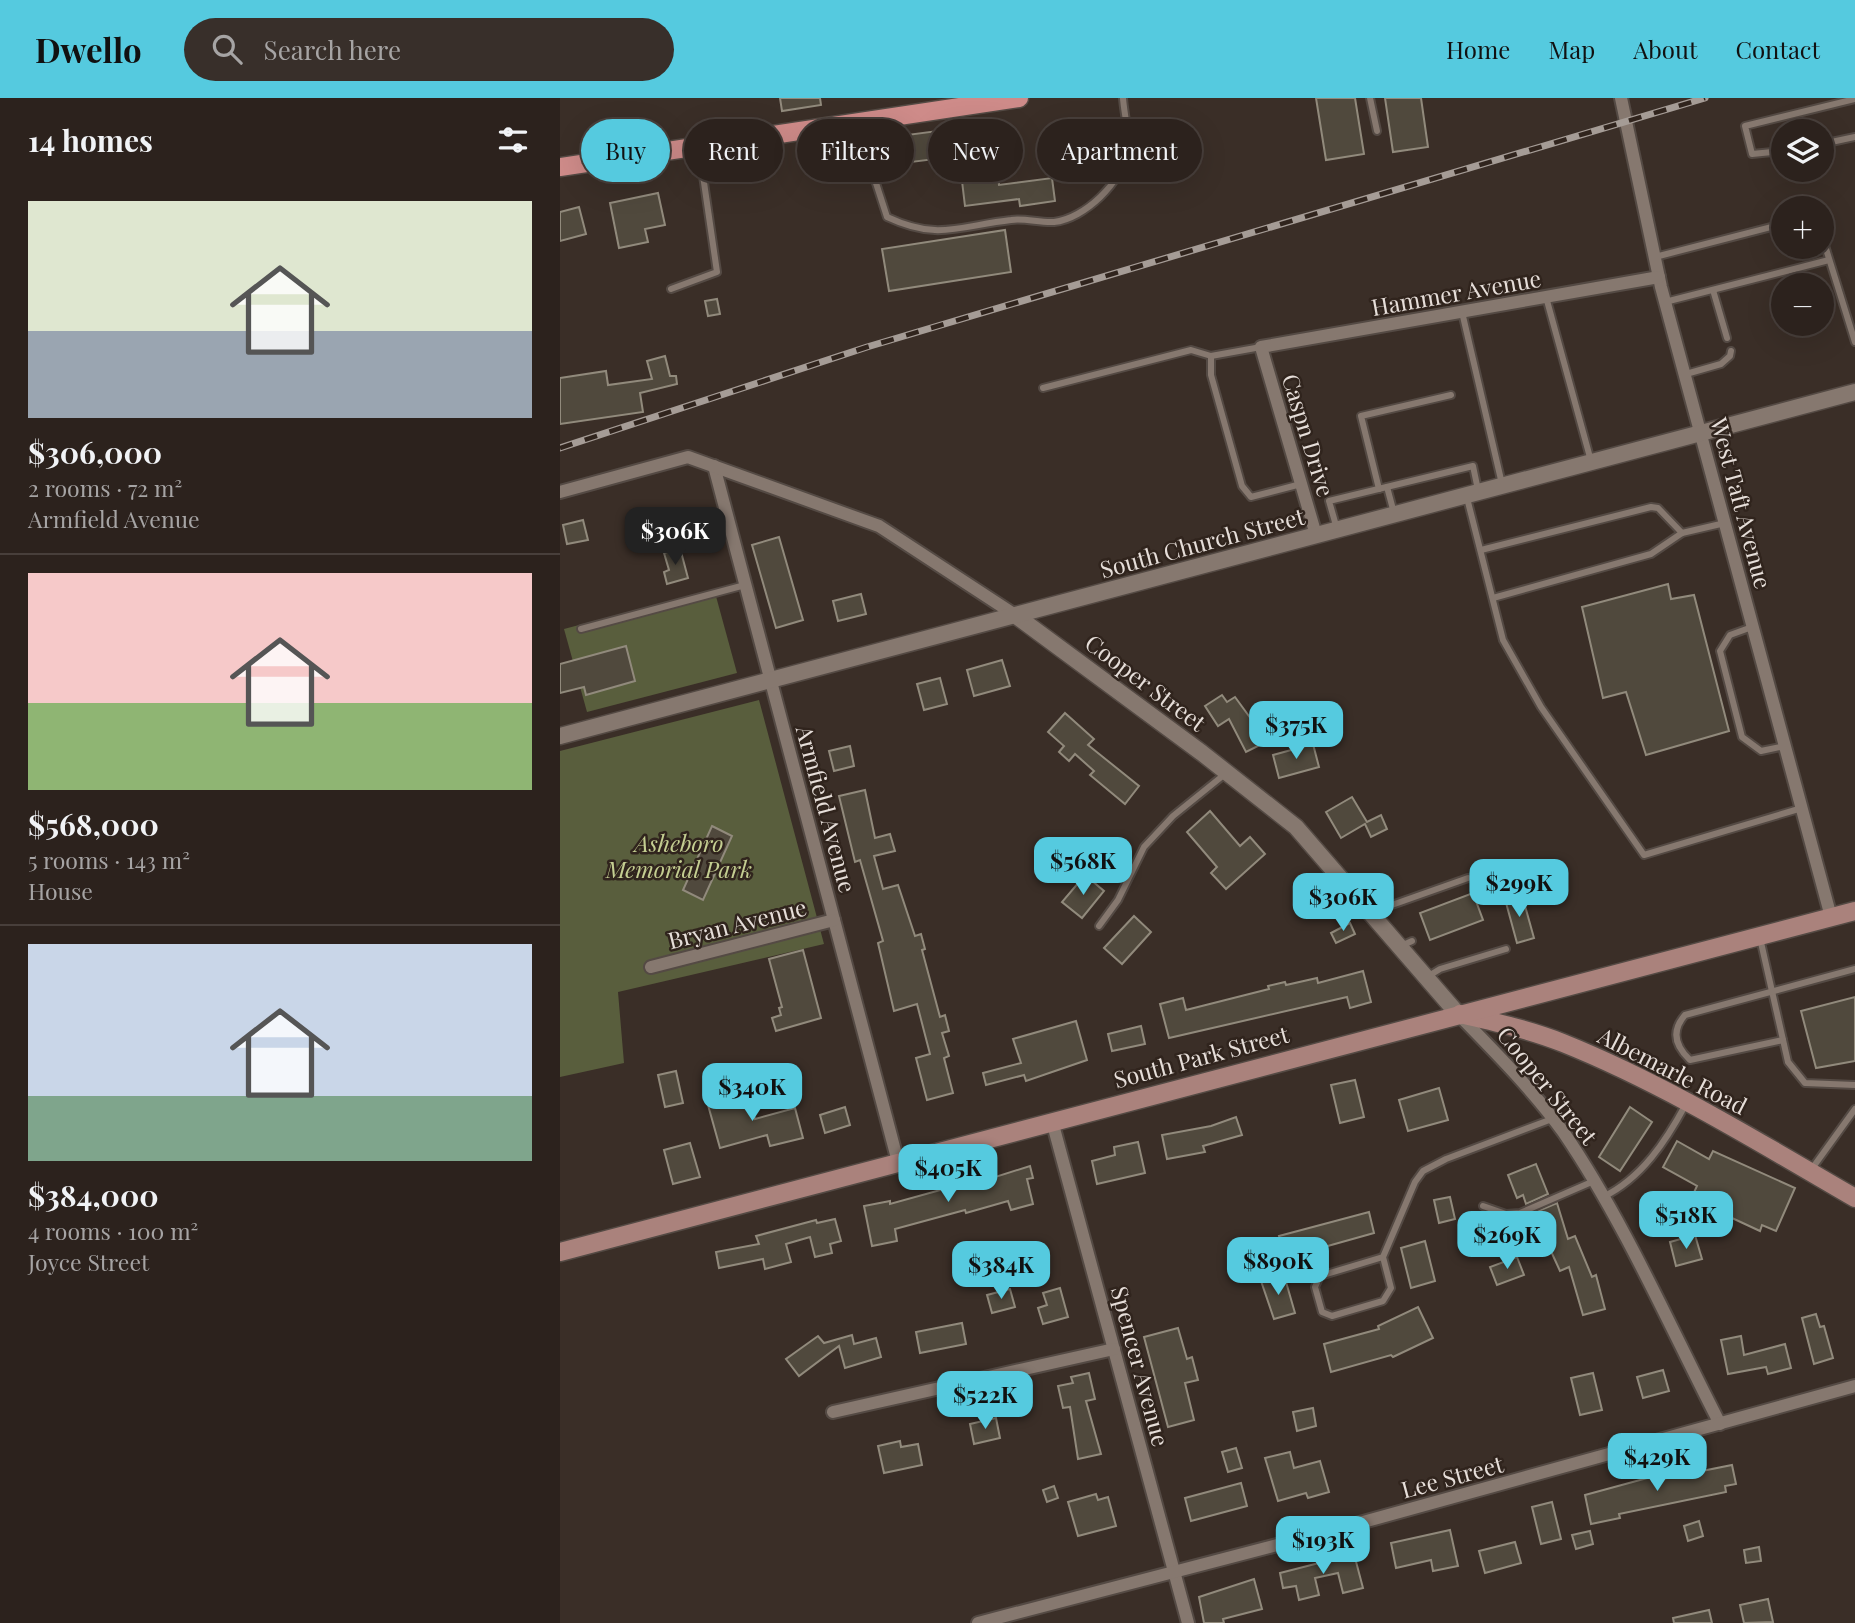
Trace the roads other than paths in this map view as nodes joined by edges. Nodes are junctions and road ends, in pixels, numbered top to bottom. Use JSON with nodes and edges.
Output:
{"nodes":[{"id":1,"x":1020,"y":98,"type":"edge"},
{"id":2,"x":1123,"y":98,"type":"edge"},
{"id":3,"x":1370,"y":98,"type":"edge"},
{"id":4,"x":1621,"y":98,"type":"edge"},
{"id":5,"x":1855,"y":99,"type":"edge"},
{"id":6,"x":980,"y":101,"type":"edge"},
{"id":7,"x":890,"y":117,"type":"junction"},
{"id":8,"x":1774,"y":119,"type":"edge"},
{"id":9,"x":1771,"y":120,"type":"edge"},
{"id":10,"x":1377,"y":131,"type":"dead end"},
{"id":11,"x":783,"y":133,"type":"edge"},
{"id":12,"x":1855,"y":137,"type":"edge"},
{"id":13,"x":1834,"y":141,"type":"edge"},
{"id":14,"x":684,"y":148,"type":"edge"},
{"id":15,"x":1771,"y":152,"type":"edge"},
{"id":16,"x":560,"y":167,"type":"edge"},
{"id":17,"x":703,"y":182,"type":"edge"},
{"id":18,"x":1771,"y":227,"type":"edge"},
{"id":19,"x":1655,"y":257,"type":"junction"},
{"id":20,"x":1829,"y":260,"type":"joint"},
{"id":21,"x":1659,"y":277,"type":"junction"},
{"id":22,"x":671,"y":289,"type":"dead end"},
{"id":23,"x":1713,"y":290,"type":"junction"},
{"id":24,"x":1546,"y":297,"type":"junction"},
{"id":25,"x":1665,"y":302,"type":"junction"},
{"id":26,"x":1462,"y":312,"type":"junction"},
{"id":27,"x":1727,"y":338,"type":"dead end"},
{"id":28,"x":1855,"y":342,"type":"edge"},
{"id":29,"x":1261,"y":347,"type":"junction"},
{"id":30,"x":1731,"y":351,"type":"dead end"},
{"id":31,"x":1211,"y":356,"type":"junction"},
{"id":32,"x":1686,"y":374,"type":"junction"},
{"id":33,"x":1043,"y":388,"type":"dead end"},
{"id":34,"x":1855,"y":392,"type":"edge"},
{"id":35,"x":1451,"y":396,"type":"dead end"},
{"id":36,"x":1701,"y":434,"type":"junction"},
{"id":37,"x":1592,"y":463,"type":"junction"},
{"id":38,"x":714,"y":466,"type":"junction"},
{"id":39,"x":1301,"y":484,"type":"junction"},
{"id":40,"x":1387,"y":486,"type":"junction"},
{"id":41,"x":1503,"y":486,"type":"junction"},
{"id":42,"x":1379,"y":489,"type":"junction"},
{"id":43,"x":560,"y":492,"type":"edge"},
{"id":44,"x":1473,"y":494,"type":"junction"},
{"id":45,"x":1395,"y":514,"type":"junction"},
{"id":46,"x":1725,"y":523,"type":"junction"},
{"id":47,"x":1338,"y":530,"type":"junction"},
{"id":48,"x":1682,"y":533,"type":"junction"},
{"id":49,"x":1317,"y":535,"type":"junction"},
{"id":50,"x":1481,"y":550,"type":"junction"},
{"id":51,"x":745,"y":585,"type":"junction"},
{"id":52,"x":1493,"y":598,"type":"junction"},
{"id":53,"x":1015,"y":615,"type":"junction"},
{"id":54,"x":1753,"y":627,"type":"junction"},
{"id":55,"x":582,"y":629,"type":"dead end"},
{"id":56,"x":771,"y":680,"type":"junction"},
{"id":57,"x":560,"y":736,"type":"edge"},
{"id":58,"x":1786,"y":746,"type":"junction"},
{"id":59,"x":1226,"y":772,"type":"junction"},
{"id":60,"x":1802,"y":808,"type":"junction"},
{"id":61,"x":1468,"y":878,"type":"dead end"},
{"id":62,"x":1370,"y":913,"type":"junction"},
{"id":63,"x":1854,"y":915,"type":"edge"},
{"id":64,"x":1831,"y":917,"type":"junction"},
{"id":65,"x":834,"y":920,"type":"junction"},
{"id":66,"x":1099,"y":926,"type":"dead end"},
{"id":67,"x":1759,"y":936,"type":"junction"},
{"id":68,"x":1506,"y":949,"type":"dead end"},
{"id":69,"x":651,"y":967,"type":"dead end"},
{"id":70,"x":1855,"y":969,"type":"edge"},
{"id":71,"x":1425,"y":978,"type":"junction"},
{"id":72,"x":1772,"y":993,"type":"junction"},
{"id":73,"x":1457,"y":1013,"type":"junction"},
{"id":74,"x":1783,"y":1040,"type":"junction"},
{"id":75,"x":1855,"y":1085,"type":"edge"},
{"id":76,"x":1687,"y":1102,"type":"junction"},
{"id":77,"x":1855,"y":1109,"type":"edge"},
{"id":78,"x":1552,"y":1119,"type":"junction"},
{"id":79,"x":1052,"y":1121,"type":"junction"},
{"id":80,"x":898,"y":1162,"type":"junction"},
{"id":81,"x":1810,"y":1172,"type":"junction"},
{"id":82,"x":1594,"y":1181,"type":"junction"},
{"id":83,"x":1603,"y":1197,"type":"junction"},
{"id":84,"x":1855,"y":1198,"type":"edge"},
{"id":85,"x":1483,"y":1206,"type":"dead end"},
{"id":86,"x":560,"y":1252,"type":"edge"},
{"id":87,"x":1383,"y":1257,"type":"junction"},
{"id":88,"x":1114,"y":1349,"type":"junction"},
{"id":89,"x":1855,"y":1387,"type":"edge"},
{"id":90,"x":833,"y":1412,"type":"dead end"},
{"id":91,"x":1720,"y":1424,"type":"junction"},
{"id":92,"x":1175,"y":1572,"type":"junction"},
{"id":93,"x":978,"y":1623,"type":"edge"},
{"id":94,"x":1188,"y":1623,"type":"edge"}],
"edges":[{"from":1,"to":6,"type":"main road"},
{"from":2,"to":7,"type":"lane"},
{"from":3,"to":10,"type":"lane"},
{"from":4,"to":19,"type":"street","name":"West Taft Avenue"},
{"from":5,"to":8,"type":"lane"},
{"from":6,"to":7,"type":"main road"},
{"from":7,"to":11,"type":"main road"},
{"from":9,"to":15,"type":"lane"},
{"from":12,"to":13,"type":"lane"},
{"from":14,"to":16,"type":"main road"},
{"from":17,"to":22,"type":"lane"},
{"from":18,"to":19,"type":"lane"},
{"from":19,"to":21,"type":"street","name":"West Taft Avenue"},
{"from":20,"to":23,"type":"lane"},
{"from":20,"to":28,"type":"lane"},
{"from":21,"to":24,"type":"street","name":"Hammer Avenue"},
{"from":21,"to":25,"type":"street","name":"West Taft Avenue"},
{"from":23,"to":25,"type":"lane"},
{"from":23,"to":27,"type":"lane"},
{"from":24,"to":26,"type":"street","name":"Hammer Avenue"},
{"from":24,"to":37,"type":"lane"},
{"from":25,"to":32,"type":"street","name":"West Taft Avenue"},
{"from":26,"to":29,"type":"street","name":"Hammer Avenue"},
{"from":26,"to":41,"type":"lane"},
{"from":29,"to":31,"type":"lane"},
{"from":29,"to":39,"type":"street","name":"Caspn Drive"},
{"from":30,"to":32,"type":"lane"},
{"from":31,"to":33,"type":"lane"},
{"from":31,"to":39,"type":"lane"},
{"from":32,"to":36,"type":"street","name":"West Taft Avenue"},
{"from":34,"to":36,"type":"street","name":"South Church Street"},
{"from":35,"to":42,"type":"lane"},
{"from":36,"to":37,"type":"street","name":"South Church Street"},
{"from":36,"to":46,"type":"street","name":"West Taft Avenue"},
{"from":37,"to":41,"type":"street","name":"South Church Street"},
{"from":38,"to":43,"type":"street"},
{"from":38,"to":51,"type":"street","name":"Armfield Avenue"},
{"from":38,"to":53,"type":"street","name":"Cooper Street"},
{"from":39,"to":49,"type":"street","name":"Caspn Drive"},
{"from":40,"to":42,"type":"lane"},
{"from":40,"to":44,"type":"lane"},
{"from":40,"to":45,"type":"lane"},
{"from":41,"to":44,"type":"street","name":"South Church Street"},
{"from":42,"to":47,"type":"lane"},
{"from":44,"to":45,"type":"street","name":"South Church Street"},
{"from":44,"to":50,"type":"lane"},
{"from":45,"to":47,"type":"street","name":"South Church Street"},
{"from":46,"to":48,"type":"lane"},
{"from":46,"to":54,"type":"street","name":"West Taft Avenue"},
{"from":47,"to":49,"type":"street","name":"South Church Street"},
{"from":48,"to":50,"type":"lane"},
{"from":48,"to":52,"type":"lane"},
{"from":49,"to":53,"type":"street","name":"South Church Street"},
{"from":50,"to":52,"type":"lane"},
{"from":51,"to":55,"type":"lane"},
{"from":51,"to":56,"type":"street","name":"Armfield Avenue"},
{"from":52,"to":60,"type":"lane"},
{"from":53,"to":56,"type":"street","name":"South Church Street"},
{"from":53,"to":59,"type":"street","name":"Cooper Street"},
{"from":54,"to":58,"type":"street","name":"West Taft Avenue"},
{"from":54,"to":58,"type":"lane"},
{"from":56,"to":57,"type":"street","name":"South Church Street"},
{"from":56,"to":65,"type":"street","name":"Armfield Avenue"},
{"from":58,"to":60,"type":"street","name":"West Taft Avenue"},
{"from":59,"to":62,"type":"street","name":"Cooper Street"},
{"from":59,"to":66,"type":"lane"},
{"from":60,"to":64,"type":"street","name":"West Taft Avenue"},
{"from":61,"to":62,"type":"lane"},
{"from":62,"to":71,"type":"street","name":"Cooper Street"},
{"from":63,"to":64,"type":"main road","name":"South Park Street"},
{"from":64,"to":67,"type":"main road","name":"South Park Street"},
{"from":65,"to":69,"type":"street","name":"Bryan Avenue"},
{"from":65,"to":80,"type":"street","name":"Armfield Avenue"},
{"from":67,"to":72,"type":"lane"},
{"from":67,"to":73,"type":"main road","name":"South Park Street"},
{"from":68,"to":71,"type":"lane"},
{"from":70,"to":72,"type":"lane"},
{"from":71,"to":73,"type":"street","name":"Cooper Street"},
{"from":72,"to":74,"type":"lane"},
{"from":72,"to":74,"type":"lane"},
{"from":73,"to":76,"type":"main road","name":"Albemarle Road"},
{"from":73,"to":78,"type":"street","name":"Cooper Street"},
{"from":73,"to":79,"type":"main road","name":"South Park Street"},
{"from":74,"to":75,"type":"lane"},
{"from":76,"to":81,"type":"main road","name":"Albemarle Road"},
{"from":76,"to":83,"type":"lane"},
{"from":77,"to":81,"type":"lane"},
{"from":78,"to":82,"type":"street","name":"Cooper Street"},
{"from":78,"to":87,"type":"lane"},
{"from":79,"to":80,"type":"main road","name":"South Park Street"},
{"from":79,"to":88,"type":"street","name":"Spencer Avenue"},
{"from":80,"to":86,"type":"main road","name":"South Park Street"},
{"from":81,"to":84,"type":"main road","name":"Albemarle Road"},
{"from":82,"to":83,"type":"street","name":"Cooper Street"},
{"from":82,"to":85,"type":"lane"},
{"from":83,"to":91,"type":"street","name":"Cooper Street"},
{"from":87,"to":87,"type":"lane"},
{"from":88,"to":90,"type":"street"},
{"from":88,"to":92,"type":"street","name":"Spencer Avenue"},
{"from":89,"to":91,"type":"street","name":"Lee Street"},
{"from":91,"to":92,"type":"street","name":"Lee Street"},
{"from":92,"to":93,"type":"street","name":"Lee Street"},
{"from":92,"to":94,"type":"street","name":"Spencer Avenue"}]}
